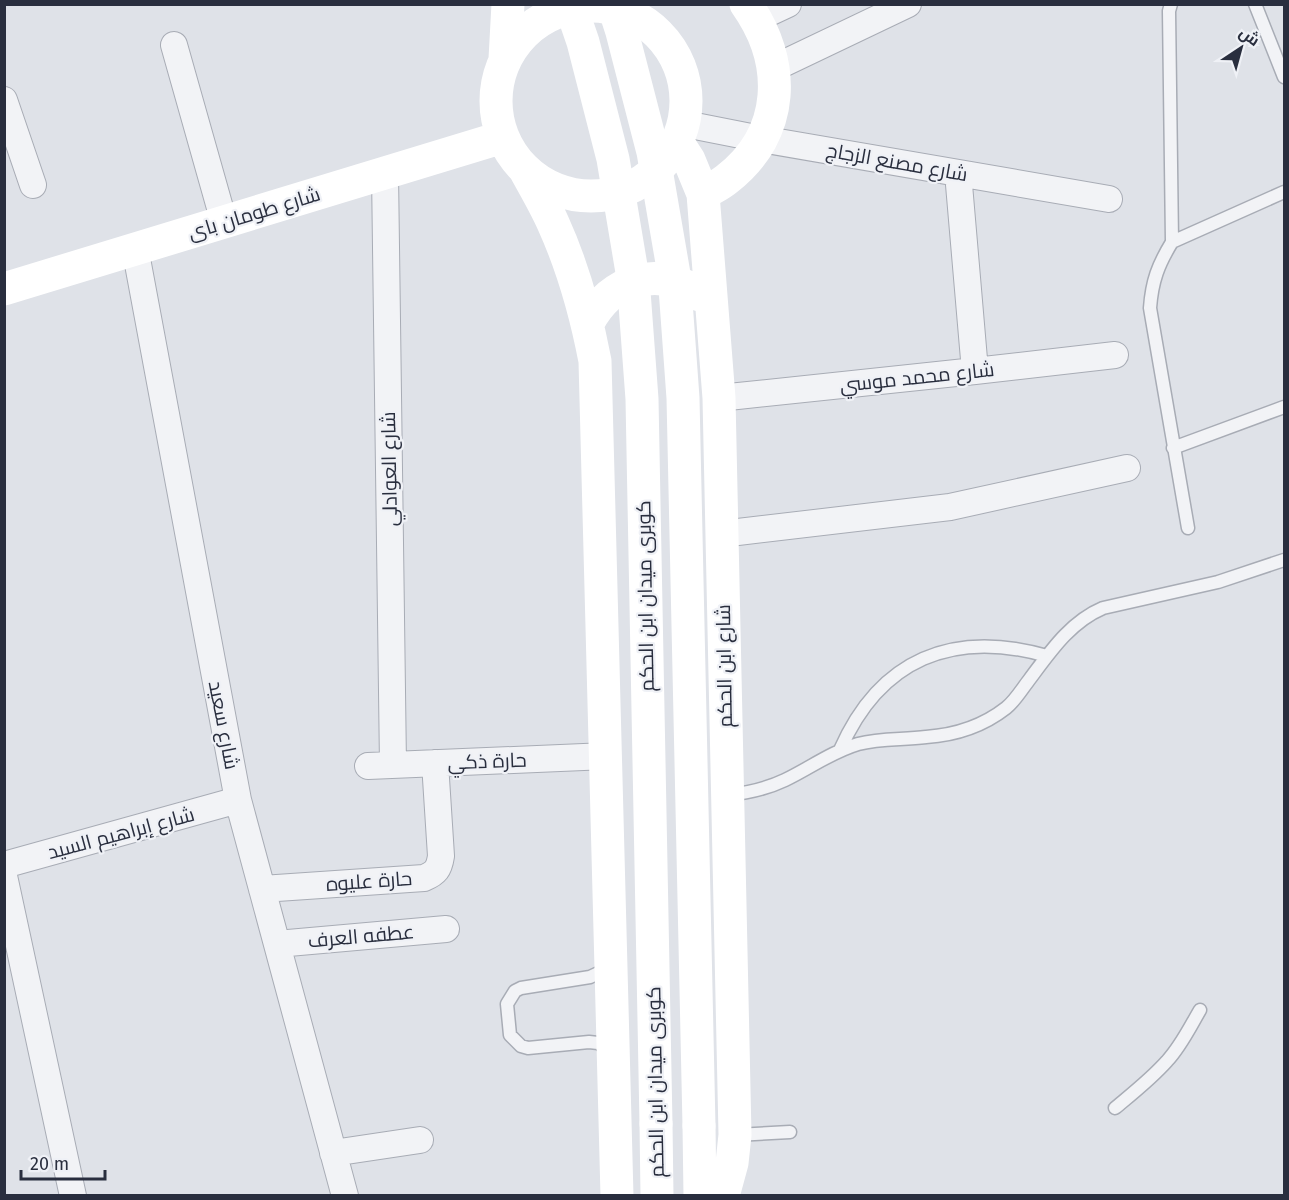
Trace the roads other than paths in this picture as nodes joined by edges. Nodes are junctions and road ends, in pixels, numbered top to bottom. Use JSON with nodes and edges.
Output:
{"nodes":[{"id":1,"x":508,"y":4,"type":"edge"},
{"id":2,"x":570,"y":4,"type":"edge"},
{"id":3,"x":612,"y":4,"type":"edge"},
{"id":4,"x":662,"y":4,"type":"edge"},
{"id":5,"x":788,"y":4,"type":"edge"},
{"id":6,"x":908,"y":4,"type":"edge"},
{"id":7,"x":1171,"y":4,"type":"edge"},
{"id":8,"x":1255,"y":4,"type":"edge"},
{"id":9,"x":751,"y":12,"type":"edge"},
{"id":10,"x":174,"y":45,"type":"dead end"},
{"id":11,"x":670,"y":48,"type":"junction"},
{"id":12,"x":505,"y":59,"type":"junction"},
{"id":13,"x":774,"y":69,"type":"junction"},
{"id":14,"x":1284,"y":77,"type":"edge"},
{"id":15,"x":4,"y":100,"type":"edge"},
{"id":16,"x":681,"y":134,"type":"junction"},
{"id":17,"x":503,"y":137,"type":"junction"},
{"id":18,"x":761,"y":139,"type":"junction"},
{"id":19,"x":525,"y":170,"type":"junction"},
{"id":20,"x":958,"y":172,"type":"junction"},
{"id":21,"x":385,"y":173,"type":"junction"},
{"id":22,"x":33,"y":185,"type":"dead end"},
{"id":23,"x":1284,"y":192,"type":"edge"},
{"id":24,"x":703,"y":194,"type":"junction"},
{"id":25,"x":1109,"y":199,"type":"dead end"},
{"id":26,"x":224,"y":222,"type":"junction"},
{"id":27,"x":1172,"y":242,"type":"junction"},
{"id":28,"x":135,"y":248,"type":"junction"},
{"id":29,"x":4,"y":289,"type":"edge"},
{"id":30,"x":714,"y":310,"type":"junction"},
{"id":31,"x":588,"y":323,"type":"junction"},
{"id":32,"x":1115,"y":355,"type":"dead end"},
{"id":33,"x":975,"y":371,"type":"junction"},
{"id":34,"x":719,"y":398,"type":"junction"},
{"id":35,"x":1284,"y":407,"type":"edge"},
{"id":36,"x":1173,"y":448,"type":"junction"},
{"id":37,"x":1127,"y":468,"type":"dead end"},
{"id":38,"x":1188,"y":528,"type":"dead end"},
{"id":39,"x":721,"y":534,"type":"junction"},
{"id":40,"x":1284,"y":560,"type":"edge"},
{"id":41,"x":1047,"y":656,"type":"junction"},
{"id":42,"x":840,"y":750,"type":"junction"},
{"id":43,"x":606,"y":756,"type":"junction"},
{"id":44,"x":435,"y":763,"type":"junction"},
{"id":45,"x":380,"y":766,"type":"joint"},
{"id":46,"x":727,"y":795,"type":"junction"},
{"id":47,"x":238,"y":800,"type":"junction"},
{"id":48,"x":4,"y":865,"type":"edge"},
{"id":49,"x":4,"y":876,"type":"edge"},
{"id":50,"x":262,"y":889,"type":"junction"},
{"id":51,"x":446,"y":928,"type":"dead end"},
{"id":52,"x":277,"y":944,"type":"junction"},
{"id":53,"x":612,"y":964,"type":"junction"},
{"id":54,"x":1200,"y":1010,"type":"dead end"},
{"id":55,"x":612,"y":1054,"type":"junction"},
{"id":56,"x":1114,"y":1108,"type":"dead end"},
{"id":57,"x":790,"y":1132,"type":"dead end"},
{"id":58,"x":735,"y":1135,"type":"junction"},
{"id":59,"x":420,"y":1140,"type":"dead end"},
{"id":60,"x":333,"y":1153,"type":"junction"},
{"id":61,"x":73,"y":1196,"type":"edge"},
{"id":62,"x":345,"y":1196,"type":"edge"},
{"id":63,"x":617,"y":1196,"type":"edge"},
{"id":64,"x":657,"y":1196,"type":"edge"},
{"id":65,"x":700,"y":1196,"type":"edge"},
{"id":66,"x":723,"y":1196,"type":"edge"}],
"edges":[{"from":1,"to":12,"type":"main road"},
{"from":2,"to":64,"type":"main road","name":"كوبرى ميدان ابن الحكم","bridge":true},
{"from":3,"to":65,"type":"main road","bridge":true},
{"from":4,"to":11,"type":"main road"},
{"from":5,"to":9,"type":"street"},
{"from":6,"to":13,"type":"street"},
{"from":7,"to":27,"type":"lane"},
{"from":8,"to":14,"type":"lane"},
{"from":9,"to":13,"type":"main road"},
{"from":10,"to":26,"type":"street"},
{"from":11,"to":12,"type":"main road"},
{"from":11,"to":16,"type":"main road"},
{"from":12,"to":17,"type":"main road"},
{"from":13,"to":18,"type":"main road"},
{"from":15,"to":22,"type":"street"},
{"from":16,"to":18,"type":"street","name":"شارع مصنع الزجاج"},
{"from":16,"to":19,"type":"main road"},
{"from":16,"to":24,"type":"main road","name":"شارع ابن الحكم"},
{"from":17,"to":19,"type":"main road"},
{"from":17,"to":21,"type":"main road","name":"شارع طومان باى"},
{"from":18,"to":20,"type":"street","name":"شارع مصنع الزجاج"},
{"from":18,"to":24,"type":"main road"},
{"from":19,"to":31,"type":"main road"},
{"from":20,"to":25,"type":"street","name":"شارع مصنع الزجاج"},
{"from":20,"to":33,"type":"street"},
{"from":21,"to":26,"type":"main road","name":"شارع طومان باى"},
{"from":21,"to":45,"type":"street","name":"شارع العوادلي"},
{"from":23,"to":27,"type":"lane"},
{"from":24,"to":30,"type":"main road","name":"شارع ابن الحكم"},
{"from":26,"to":28,"type":"main road","name":"شارع طومان باى"},
{"from":27,"to":36,"type":"lane"},
{"from":28,"to":29,"type":"main road","name":"شارع طومان باى"},
{"from":28,"to":47,"type":"street","name":"شارع سعيد"},
{"from":30,"to":31,"type":"main road"},
{"from":30,"to":34,"type":"main road","name":"شارع ابن الحكم"},
{"from":31,"to":43,"type":"main road"},
{"from":32,"to":33,"type":"street","name":"شارع محمد موسي"},
{"from":33,"to":34,"type":"street","name":"شارع محمد موسي"},
{"from":34,"to":39,"type":"main road","name":"شارع ابن الحكم"},
{"from":35,"to":36,"type":"lane"},
{"from":36,"to":38,"type":"lane"},
{"from":37,"to":39,"type":"street"},
{"from":39,"to":46,"type":"main road","name":"شارع ابن الحكم"},
{"from":40,"to":41,"type":"lane"},
{"from":41,"to":42,"type":"lane"},
{"from":41,"to":42,"type":"lane"},
{"from":42,"to":46,"type":"lane"},
{"from":43,"to":44,"type":"street","name":"حارة ذكي"},
{"from":43,"to":53,"type":"main road"},
{"from":44,"to":45,"type":"street","name":"حارة ذكي"},
{"from":44,"to":50,"type":"street","name":"حارة عليوه"},
{"from":46,"to":58,"type":"main road","name":"شارع ابن الحكم"},
{"from":47,"to":48,"type":"street","name":"شارع إبراهيم السيد"},
{"from":47,"to":50,"type":"street","name":"شارع سعيد"},
{"from":49,"to":61,"type":"street"},
{"from":50,"to":52,"type":"street","name":"شارع سعيد"},
{"from":51,"to":52,"type":"street","name":"عطفه العرف"},
{"from":52,"to":60,"type":"street","name":"شارع سعيد"},
{"from":53,"to":55,"type":"main road"},
{"from":53,"to":55,"type":"lane"},
{"from":54,"to":56,"type":"lane"},
{"from":55,"to":63,"type":"main road"},
{"from":57,"to":58,"type":"lane"},
{"from":58,"to":66,"type":"main road","name":"شارع ابن الحكم"},
{"from":59,"to":60,"type":"street"},
{"from":60,"to":62,"type":"street","name":"شارع سعيد"}]}
